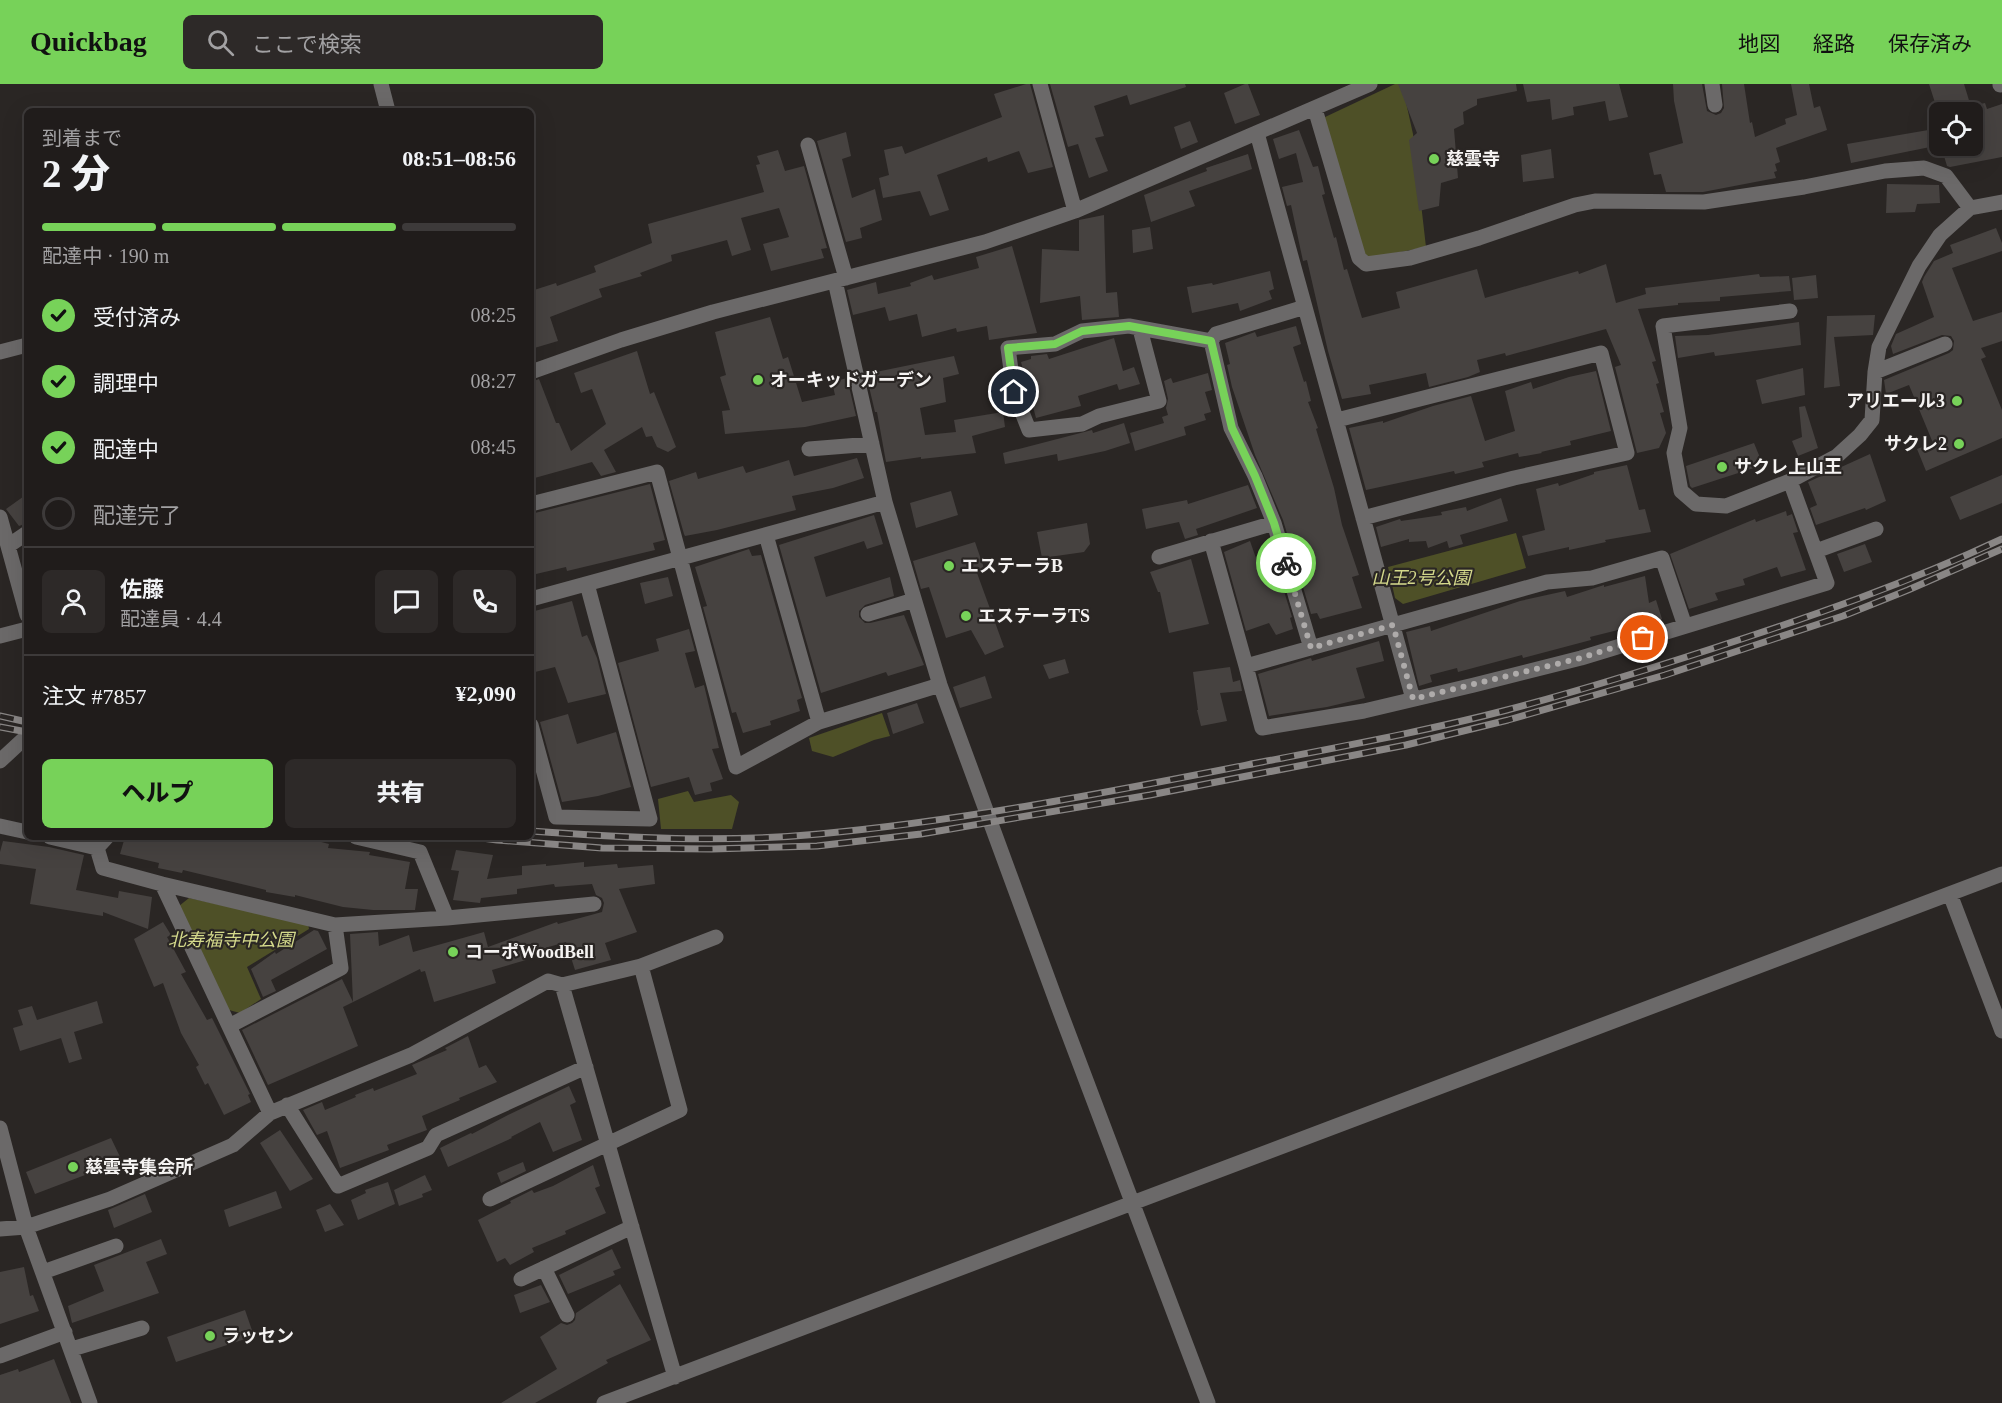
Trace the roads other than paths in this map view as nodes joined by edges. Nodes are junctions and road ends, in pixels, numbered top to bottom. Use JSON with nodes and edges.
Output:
{"nodes":[{"id":1,"x":381,"y":84,"type":"edge"},
{"id":2,"x":1040,"y":84,"type":"edge"},
{"id":3,"x":1370,"y":84,"type":"edge"},
{"id":4,"x":1712,"y":84,"type":"edge"},
{"id":5,"x":1715,"y":105,"type":"dead end"},
{"id":6,"x":387,"y":108,"type":"edge"},
{"id":7,"x":1315,"y":109,"type":"junction"},
{"id":8,"x":1257,"y":133,"type":"junction"},
{"id":9,"x":808,"y":146,"type":"dead end"},
{"id":10,"x":2002,"y":202,"type":"edge"},
{"id":11,"x":1970,"y":208,"type":"junction"},
{"id":12,"x":1075,"y":211,"type":"junction"},
{"id":13,"x":841,"y":280,"type":"junction"},
{"id":14,"x":1305,"y":307,"type":"junction"},
{"id":15,"x":1790,"y":311,"type":"dead end"},
{"id":16,"x":1140,"y":329,"type":"junction"},
{"id":17,"x":1211,"y":341,"type":"junction"},
{"id":18,"x":1945,"y":344,"type":"dead end"},
{"id":19,"x":24,"y":346,"type":"edge"},
{"id":20,"x":0,"y":352,"type":"edge"},
{"id":21,"x":534,"y":371,"type":"edge"},
{"id":22,"x":1875,"y":372,"type":"junction"},
{"id":23,"x":1337,"y":420,"type":"junction"},
{"id":24,"x":872,"y":444,"type":"junction"},
{"id":25,"x":809,"y":449,"type":"dead end"},
{"id":26,"x":1790,"y":481,"type":"junction"},
{"id":27,"x":885,"y":502,"type":"junction"},
{"id":28,"x":534,"y":503,"type":"edge"},
{"id":29,"x":0,"y":517,"type":"edge"},
{"id":30,"x":1363,"y":518,"type":"junction"},
{"id":31,"x":1274,"y":523,"type":"junction"},
{"id":32,"x":1876,"y":529,"type":"dead end"},
{"id":33,"x":24,"y":535,"type":"edge"},
{"id":34,"x":766,"y":535,"type":"junction"},
{"id":35,"x":1211,"y":542,"type":"junction"},
{"id":36,"x":8,"y":546,"type":"junction"},
{"id":37,"x":1816,"y":551,"type":"junction"},
{"id":38,"x":1159,"y":557,"type":"dead end"},
{"id":39,"x":680,"y":558,"type":"junction"},
{"id":40,"x":586,"y":584,"type":"junction"},
{"id":41,"x":534,"y":598,"type":"edge"},
{"id":42,"x":914,"y":600,"type":"junction"},
{"id":43,"x":24,"y":604,"type":"edge"},
{"id":44,"x":868,"y":614,"type":"dead end"},
{"id":45,"x":1393,"y":625,"type":"junction"},
{"id":46,"x":1685,"y":626,"type":"junction"},
{"id":47,"x":24,"y":630,"type":"edge"},
{"id":48,"x":0,"y":636,"type":"edge"},
{"id":49,"x":1311,"y":648,"type":"junction"},
{"id":50,"x":1246,"y":666,"type":"junction"},
{"id":51,"x":940,"y":685,"type":"junction"},
{"id":52,"x":1413,"y":699,"type":"junction"},
{"id":53,"x":819,"y":722,"type":"junction"},
{"id":54,"x":534,"y":736,"type":"edge"},
{"id":55,"x":24,"y":739,"type":"edge"},
{"id":56,"x":0,"y":761,"type":"edge"},
{"id":57,"x":0,"y":826,"type":"edge"},
{"id":58,"x":24,"y":831,"type":"edge"},
{"id":59,"x":81,"y":840,"type":"edge"},
{"id":60,"x":369,"y":840,"type":"edge"},
{"id":61,"x":102,"y":842,"type":"edge"},
{"id":62,"x":2002,"y":874,"type":"edge"},
{"id":63,"x":162,"y":884,"type":"junction"},
{"id":64,"x":1950,"y":894,"type":"junction"},
{"id":65,"x":594,"y":904,"type":"dead end"},
{"id":66,"x":447,"y":918,"type":"junction"},
{"id":67,"x":335,"y":925,"type":"junction"},
{"id":68,"x":716,"y":937,"type":"dead end"},
{"id":69,"x":641,"y":966,"type":"junction"},
{"id":70,"x":562,"y":985,"type":"junction"},
{"id":71,"x":229,"y":1026,"type":"junction"},
{"id":72,"x":2002,"y":1031,"type":"edge"},
{"id":73,"x":586,"y":1067,"type":"junction"},
{"id":74,"x":286,"y":1105,"type":"junction"},
{"id":75,"x":270,"y":1113,"type":"junction"},
{"id":76,"x":0,"y":1128,"type":"edge"},
{"id":77,"x":608,"y":1145,"type":"junction"},
{"id":78,"x":490,"y":1199,"type":"dead end"},
{"id":79,"x":1133,"y":1204,"type":"junction"},
{"id":80,"x":26,"y":1227,"type":"junction"},
{"id":81,"x":632,"y":1227,"type":"junction"},
{"id":82,"x":0,"y":1229,"type":"edge"},
{"id":83,"x":116,"y":1246,"type":"dead end"},
{"id":84,"x":544,"y":1268,"type":"junction"},
{"id":85,"x":43,"y":1272,"type":"junction"},
{"id":86,"x":521,"y":1279,"type":"dead end"},
{"id":87,"x":567,"y":1315,"type":"dead end"},
{"id":88,"x":142,"y":1328,"type":"dead end"},
{"id":89,"x":65,"y":1332,"type":"junction"},
{"id":90,"x":72,"y":1349,"type":"junction"},
{"id":91,"x":0,"y":1356,"type":"edge"},
{"id":92,"x":675,"y":1377,"type":"junction"},
{"id":93,"x":90,"y":1403,"type":"edge"},
{"id":94,"x":604,"y":1403,"type":"edge"},
{"id":95,"x":1208,"y":1403,"type":"edge"}],
"edges":[{"from":1,"to":6,"type":"street"},
{"from":2,"to":12,"type":"street"},
{"from":3,"to":7,"type":"street"},
{"from":4,"to":5,"type":"street"},
{"from":7,"to":8,"type":"street"},
{"from":7,"to":11,"type":"street"},
{"from":8,"to":12,"type":"street"},
{"from":8,"to":14,"type":"street"},
{"from":9,"to":13,"type":"street"},
{"from":10,"to":11,"type":"street"},
{"from":11,"to":22,"type":"street"},
{"from":12,"to":13,"type":"street"},
{"from":13,"to":21,"type":"street"},
{"from":13,"to":24,"type":"street"},
{"from":14,"to":17,"type":"street"},
{"from":14,"to":23,"type":"street"},
{"from":15,"to":26,"type":"street"},
{"from":16,"to":16,"type":"street"},
{"from":16,"to":17,"type":"street"},
{"from":17,"to":31,"type":"street"},
{"from":18,"to":22,"type":"street"},
{"from":19,"to":20,"type":"street"},
{"from":22,"to":26,"type":"street"},
{"from":23,"to":30,"type":"street"},
{"from":23,"to":30,"type":"street"},
{"from":24,"to":25,"type":"street"},
{"from":24,"to":27,"type":"street"},
{"from":26,"to":37,"type":"street"},
{"from":27,"to":34,"type":"street"},
{"from":27,"to":42,"type":"street"},
{"from":28,"to":39,"type":"street"},
{"from":29,"to":36,"type":"street"},
{"from":30,"to":45,"type":"street"},
{"from":31,"to":35,"type":"street"},
{"from":31,"to":49,"type":"street"},
{"from":32,"to":37,"type":"street"},
{"from":33,"to":36,"type":"street"},
{"from":34,"to":39,"type":"street"},
{"from":34,"to":53,"type":"street"},
{"from":35,"to":38,"type":"street"},
{"from":35,"to":50,"type":"street"},
{"from":36,"to":43,"type":"street"},
{"from":37,"to":46,"type":"street"},
{"from":39,"to":40,"type":"street"},
{"from":39,"to":53,"type":"street"},
{"from":40,"to":41,"type":"street"},
{"from":40,"to":54,"type":"street"},
{"from":42,"to":44,"type":"street"},
{"from":42,"to":51,"type":"street"},
{"from":45,"to":46,"type":"street"},
{"from":45,"to":49,"type":"street"},
{"from":45,"to":52,"type":"street"},
{"from":46,"to":52,"type":"street"},
{"from":47,"to":48,"type":"street"},
{"from":49,"to":50,"type":"street"},
{"from":50,"to":52,"type":"street"},
{"from":51,"to":53,"type":"street"},
{"from":51,"to":79,"type":"street"},
{"from":55,"to":56,"type":"street"},
{"from":57,"to":58,"type":"street"},
{"from":59,"to":61,"type":"street"},
{"from":60,"to":66,"type":"street"},
{"from":61,"to":63,"type":"street"},
{"from":62,"to":64,"type":"street"},
{"from":63,"to":67,"type":"street"},
{"from":63,"to":71,"type":"street"},
{"from":64,"to":72,"type":"street"},
{"from":64,"to":79,"type":"street"},
{"from":65,"to":66,"type":"street"},
{"from":66,"to":67,"type":"street"},
{"from":67,"to":71,"type":"street"},
{"from":68,"to":69,"type":"street"},
{"from":69,"to":70,"type":"street"},
{"from":69,"to":77,"type":"street"},
{"from":70,"to":73,"type":"street"},
{"from":70,"to":74,"type":"street"},
{"from":71,"to":75,"type":"street"},
{"from":73,"to":74,"type":"street"},
{"from":73,"to":77,"type":"street"},
{"from":74,"to":75,"type":"street"},
{"from":75,"to":80,"type":"street"},
{"from":76,"to":80,"type":"street"},
{"from":77,"to":78,"type":"street"},
{"from":77,"to":81,"type":"street"},
{"from":79,"to":92,"type":"street"},
{"from":79,"to":95,"type":"street"},
{"from":80,"to":82,"type":"street"},
{"from":80,"to":85,"type":"street"},
{"from":81,"to":84,"type":"street"},
{"from":81,"to":92,"type":"street"},
{"from":83,"to":85,"type":"street"},
{"from":84,"to":86,"type":"street"},
{"from":84,"to":87,"type":"street"},
{"from":85,"to":89,"type":"street"},
{"from":88,"to":90,"type":"street"},
{"from":89,"to":90,"type":"street"},
{"from":89,"to":91,"type":"street"},
{"from":90,"to":93,"type":"street"},
{"from":92,"to":94,"type":"street"}]}
